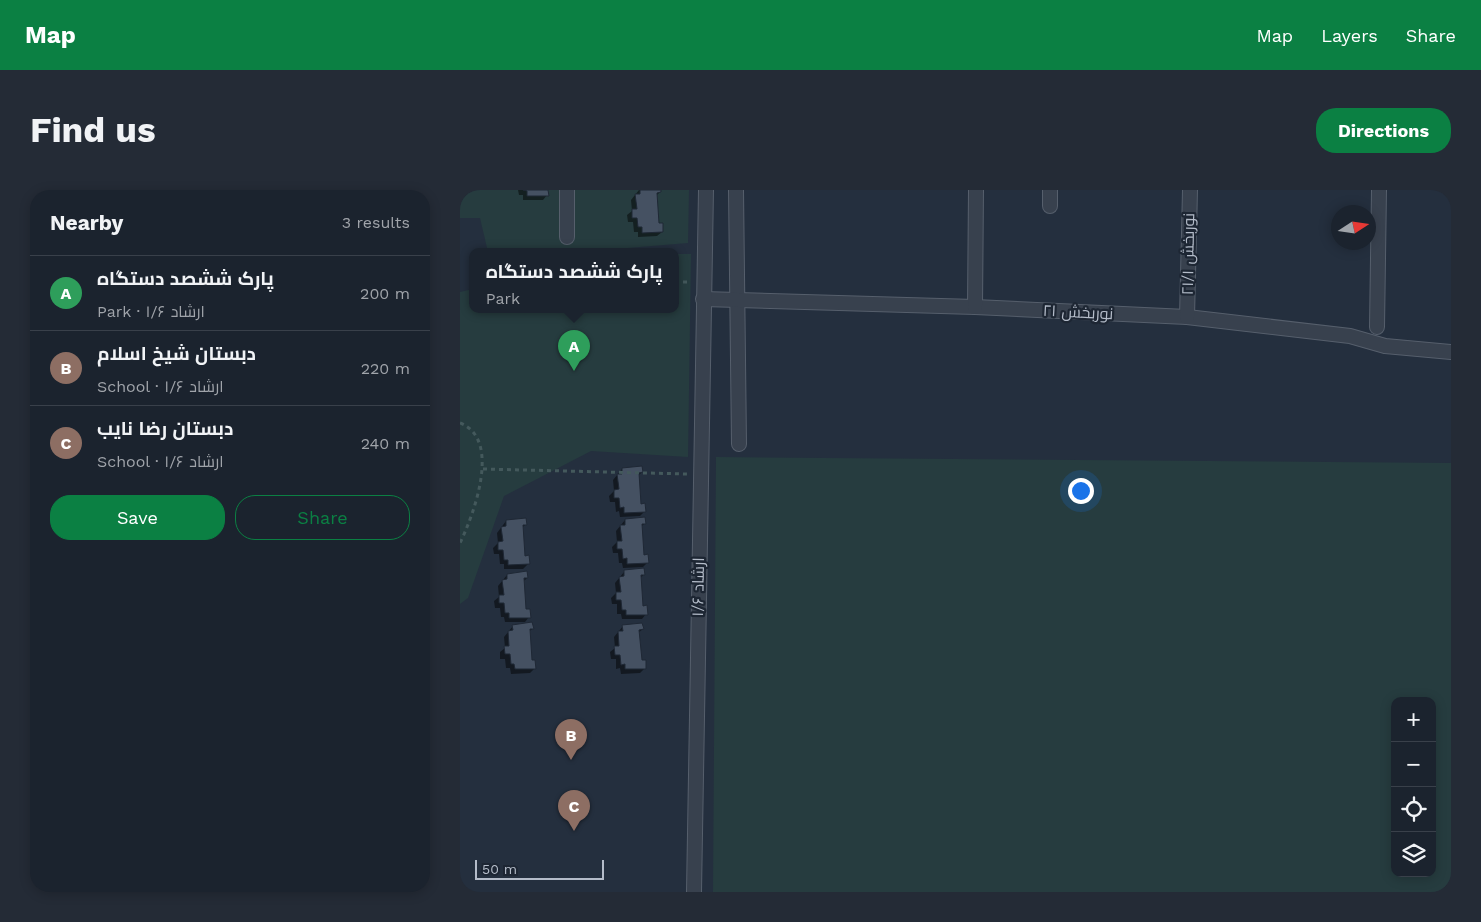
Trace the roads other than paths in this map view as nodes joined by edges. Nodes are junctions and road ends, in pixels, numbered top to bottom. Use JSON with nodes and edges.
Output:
{"nodes":[{"id":1,"x":567,"y":190,"type":"edge"},
{"id":2,"x":706,"y":190,"type":"edge"},
{"id":3,"x":736,"y":190,"type":"edge"},
{"id":4,"x":976,"y":190,"type":"edge"},
{"id":5,"x":1050,"y":190,"type":"edge"},
{"id":6,"x":1190,"y":190,"type":"edge"},
{"id":7,"x":1380,"y":190,"type":"edge"},
{"id":8,"x":1050,"y":206,"type":"dead end"},
{"id":9,"x":567,"y":237,"type":"dead end"},
{"id":10,"x":703,"y":299,"type":"junction"},
{"id":11,"x":738,"y":299,"type":"junction"},
{"id":12,"x":975,"y":307,"type":"junction"},
{"id":13,"x":1187,"y":318,"type":"junction"},
{"id":14,"x":1377,"y":327,"type":"dead end"},
{"id":15,"x":1451,"y":352,"type":"edge"},
{"id":16,"x":739,"y":444,"type":"dead end"},
{"id":17,"x":694,"y":892,"type":"edge"}],
"edges":[{"from":1,"to":9,"type":"street"},
{"from":2,"to":10,"type":"street","name":"ارشاد ۱/۶"},
{"from":3,"to":11,"type":"street"},
{"from":4,"to":12,"type":"street"},
{"from":5,"to":8,"type":"street"},
{"from":6,"to":13,"type":"street","name":"نوربخش ۲۱/۱"},
{"from":7,"to":14,"type":"street"},
{"from":10,"to":11,"type":"street","name":"نوربخش ۲۱"},
{"from":10,"to":17,"type":"street","name":"ارشاد ۱/۶"},
{"from":11,"to":12,"type":"street","name":"نوربخش ۲۱"},
{"from":11,"to":16,"type":"street"},
{"from":12,"to":13,"type":"street","name":"نوربخش ۲۱"},
{"from":13,"to":15,"type":"street","name":"نوربخش ۲۱"}]}
